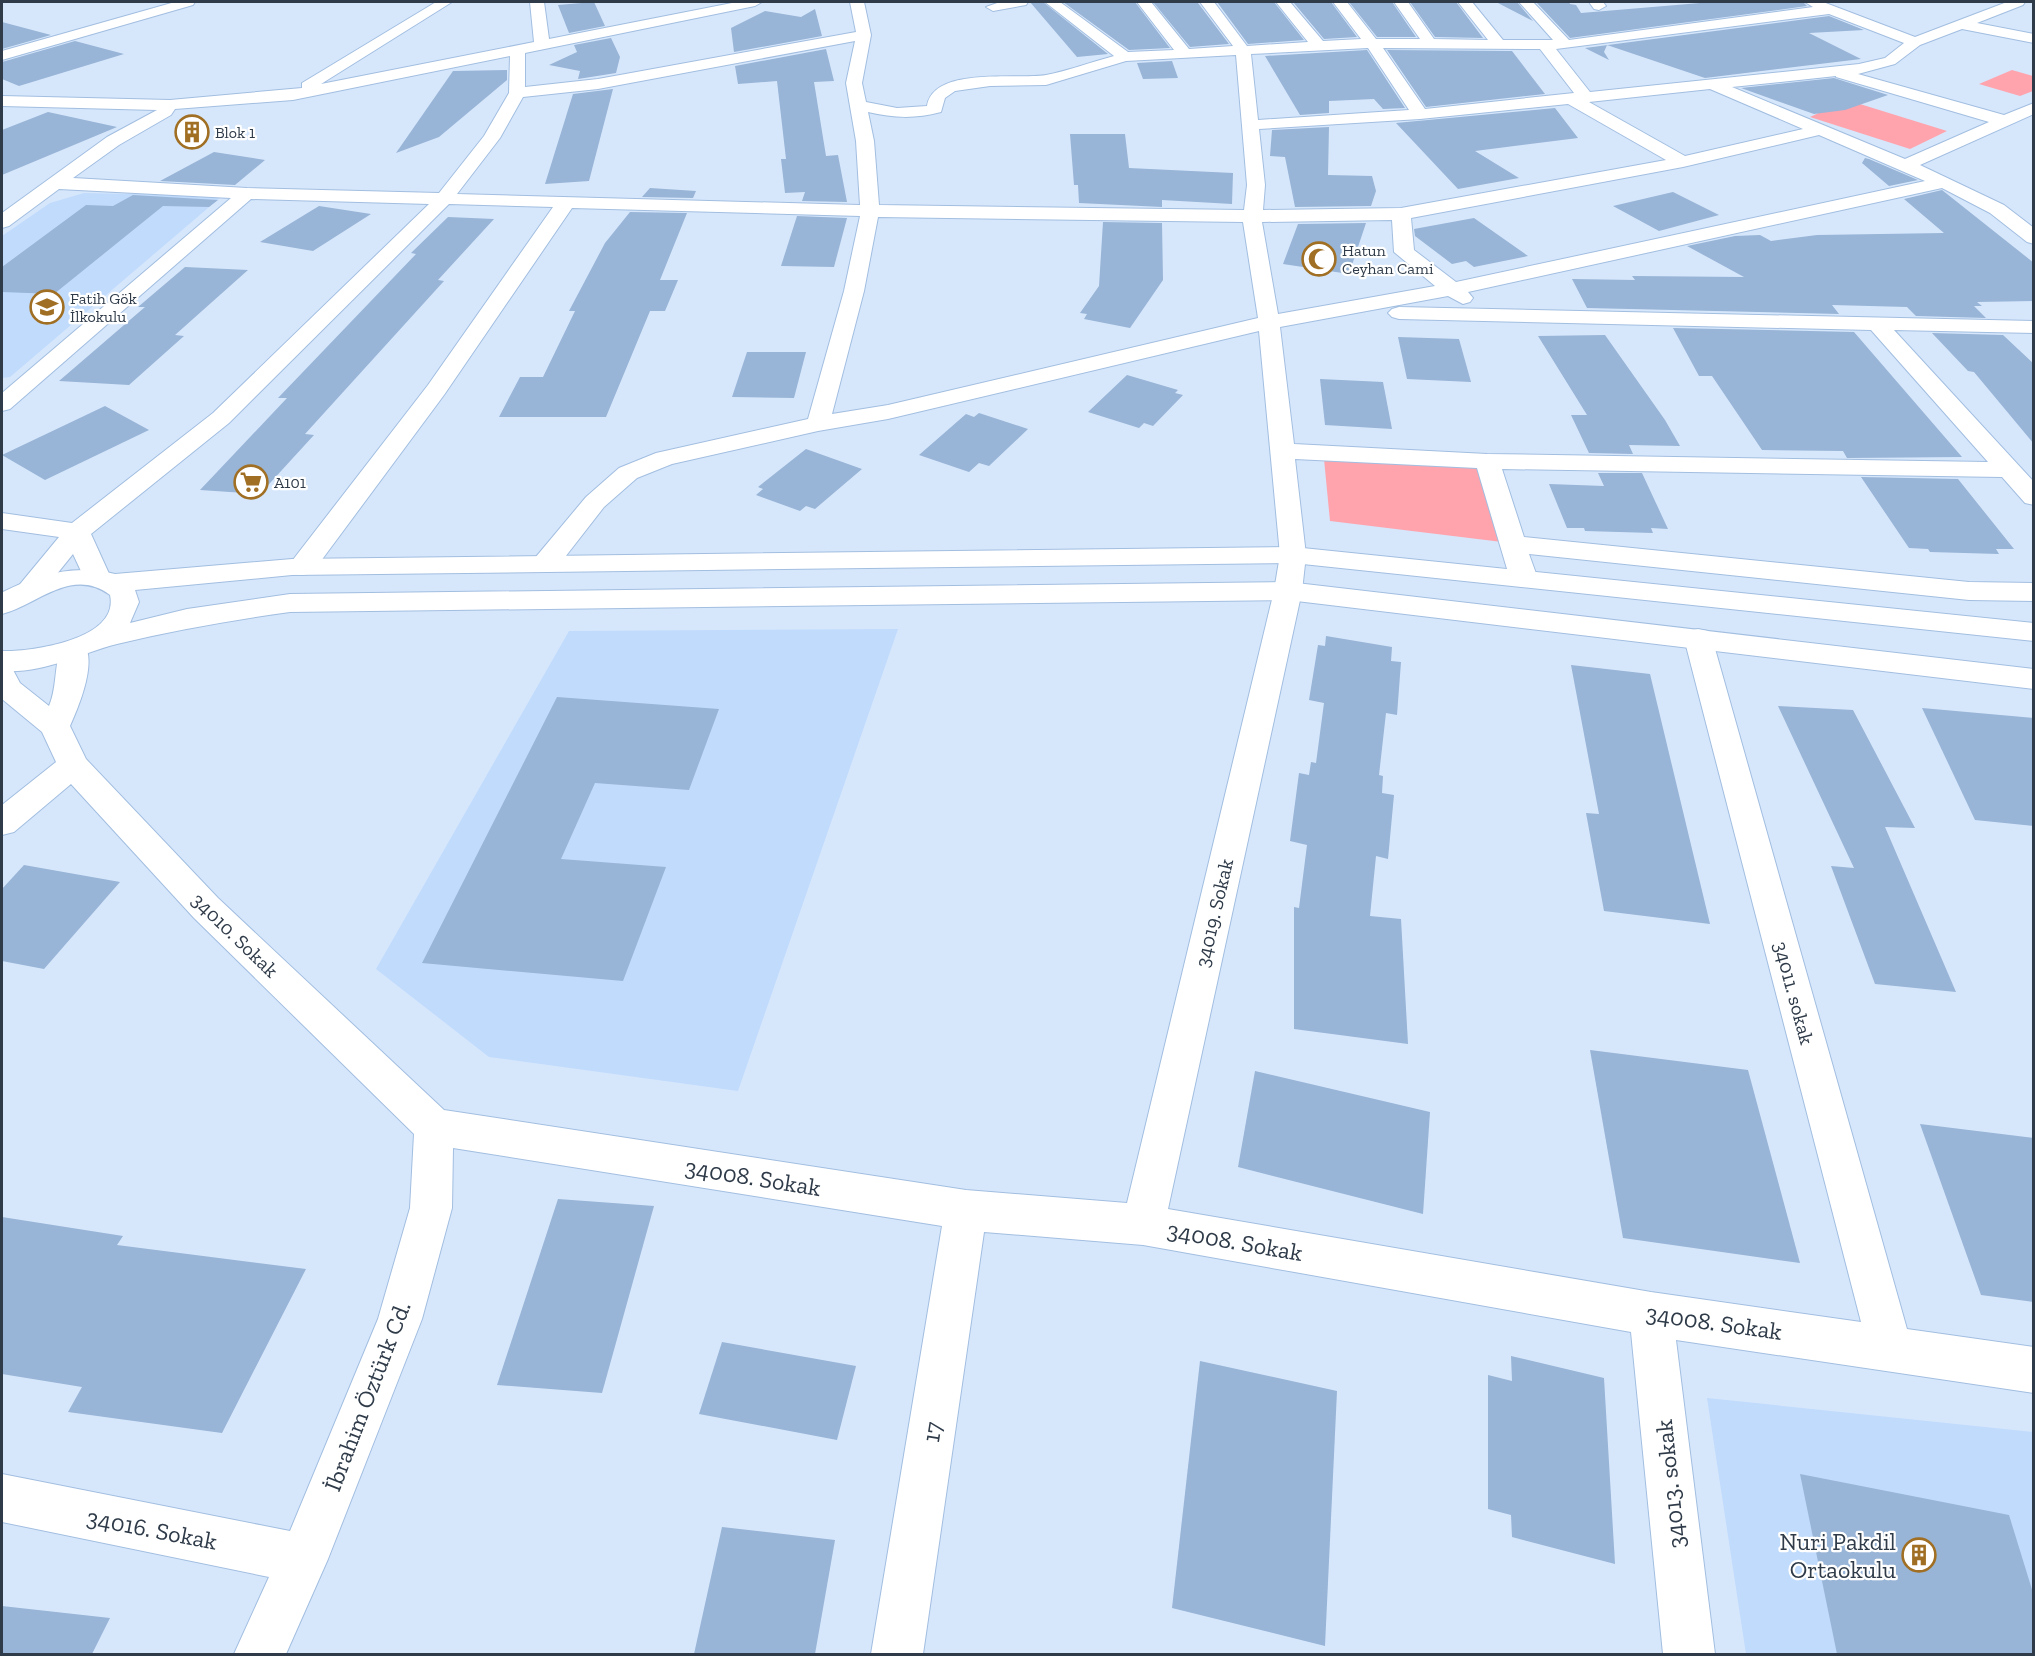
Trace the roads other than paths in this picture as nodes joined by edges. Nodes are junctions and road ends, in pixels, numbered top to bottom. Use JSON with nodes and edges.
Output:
{"nodes":[{"id":1,"x":143,"y":2,"type":"edge"},
{"id":2,"x":188,"y":2,"type":"edge"},
{"id":3,"x":445,"y":2,"type":"edge"},
{"id":4,"x":537,"y":2,"type":"edge"},
{"id":5,"x":755,"y":2,"type":"edge"},
{"id":6,"x":857,"y":2,"type":"edge"},
{"id":7,"x":1021,"y":2,"type":"edge"},
{"id":8,"x":1052,"y":2,"type":"edge"},
{"id":9,"x":1144,"y":2,"type":"edge"},
{"id":10,"x":1207,"y":2,"type":"edge"},
{"id":11,"x":1283,"y":2,"type":"edge"},
{"id":12,"x":1340,"y":2,"type":"edge"},
{"id":13,"x":1401,"y":2,"type":"edge"},
{"id":14,"x":1466,"y":2,"type":"edge"},
{"id":15,"x":1526,"y":2,"type":"edge"},
{"id":16,"x":1812,"y":2,"type":"edge"},
{"id":17,"x":2018,"y":2,"type":"edge"},
{"id":18,"x":993,"y":7,"type":"dead end"},
{"id":19,"x":1831,"y":9,"type":"junction"},
{"id":20,"x":1960,"y":24,"type":"junction"},
{"id":21,"x":864,"y":35,"type":"junction"},
{"id":22,"x":2034,"y":39,"type":"edge"},
{"id":23,"x":1429,"y":42,"type":"junction"},
{"id":24,"x":1915,"y":42,"type":"junction"},
{"id":25,"x":1372,"y":43,"type":"junction"},
{"id":26,"x":2,"y":44,"type":"edge"},
{"id":27,"x":542,"y":44,"type":"junction"},
{"id":28,"x":1499,"y":44,"type":"junction"},
{"id":29,"x":1544,"y":44,"type":"junction"},
{"id":30,"x":1565,"y":45,"type":"junction"},
{"id":31,"x":1320,"y":47,"type":"junction"},
{"id":32,"x":518,"y":48,"type":"junction"},
{"id":33,"x":1243,"y":50,"type":"junction"},
{"id":34,"x":1185,"y":53,"type":"junction"},
{"id":35,"x":2,"y":56,"type":"edge"},
{"id":36,"x":1125,"y":57,"type":"junction"},
{"id":37,"x":1835,"y":71,"type":"junction"},
{"id":38,"x":1712,"y":84,"type":"junction"},
{"id":39,"x":517,"y":93,"type":"junction"},
{"id":40,"x":293,"y":95,"type":"junction"},
{"id":41,"x":1578,"y":98,"type":"junction"},
{"id":42,"x":2,"y":101,"type":"edge"},
{"id":43,"x":170,"y":105,"type":"junction"},
{"id":44,"x":859,"y":105,"type":"junction"},
{"id":45,"x":2034,"y":108,"type":"edge"},
{"id":46,"x":1420,"y":114,"type":"junction"},
{"id":47,"x":2005,"y":121,"type":"junction"},
{"id":48,"x":1251,"y":125,"type":"junction"},
{"id":49,"x":1820,"y":130,"type":"junction"},
{"id":50,"x":1683,"y":162,"type":"junction"},
{"id":51,"x":1906,"y":165,"type":"junction"},
{"id":52,"x":1944,"y":182,"type":"junction"},
{"id":53,"x":56,"y":183,"type":"junction"},
{"id":54,"x":247,"y":193,"type":"junction"},
{"id":55,"x":445,"y":197,"type":"junction"},
{"id":56,"x":567,"y":201,"type":"junction"},
{"id":57,"x":1997,"y":209,"type":"junction"},
{"id":58,"x":2024,"y":210,"type":"dead end"},
{"id":59,"x":870,"y":211,"type":"junction"},
{"id":60,"x":1401,"y":214,"type":"junction"},
{"id":61,"x":1253,"y":216,"type":"junction"},
{"id":62,"x":2,"y":222,"type":"edge"},
{"id":63,"x":2034,"y":238,"type":"edge"},
{"id":64,"x":1452,"y":289,"type":"junction"},
{"id":65,"x":1338,"y":312,"type":"junction"},
{"id":66,"x":1485,"y":315,"type":"junction"},
{"id":67,"x":1269,"y":322,"type":"junction"},
{"id":68,"x":1877,"y":324,"type":"junction"},
{"id":69,"x":2034,"y":327,"type":"edge"},
{"id":70,"x":2,"y":404,"type":"edge"},
{"id":71,"x":818,"y":424,"type":"junction"},
{"id":72,"x":1282,"y":451,"type":"junction"},
{"id":73,"x":1487,"y":461,"type":"junction"},
{"id":74,"x":2009,"y":470,"type":"junction"},
{"id":75,"x":2034,"y":498,"type":"edge"},
{"id":76,"x":2,"y":521,"type":"edge"},
{"id":77,"x":77,"y":532,"type":"junction"},
{"id":78,"x":1512,"y":544,"type":"junction"},
{"id":79,"x":1293,"y":555,"type":"junction"},
{"id":80,"x":545,"y":564,"type":"junction"},
{"id":81,"x":302,"y":567,"type":"junction"},
{"id":82,"x":1524,"y":579,"type":"junction"},
{"id":83,"x":105,"y":580,"type":"junction"},
{"id":84,"x":2034,"y":592,"type":"edge"},
{"id":85,"x":1286,"y":596,"type":"junction"},
{"id":86,"x":10,"y":600,"type":"edge"},
{"id":87,"x":2034,"y":632,"type":"edge"},
{"id":88,"x":1698,"y":638,"type":"junction"},
{"id":89,"x":83,"y":646,"type":"junction"},
{"id":90,"x":2,"y":661,"type":"edge"},
{"id":91,"x":2,"y":675,"type":"edge"},
{"id":92,"x":2034,"y":679,"type":"edge"},
{"id":93,"x":55,"y":726,"type":"junction"},
{"id":94,"x":73,"y":765,"type":"junction"},
{"id":95,"x":2,"y":823,"type":"edge"},
{"id":96,"x":434,"y":1127,"type":"junction"},
{"id":97,"x":966,"y":1210,"type":"junction"},
{"id":98,"x":1143,"y":1226,"type":"junction"},
{"id":99,"x":1651,"y":1314,"type":"junction"},
{"id":100,"x":1890,"y":1348,"type":"junction"},
{"id":101,"x":2034,"y":1370,"type":"edge"},
{"id":102,"x":2,"y":1498,"type":"edge"},
{"id":103,"x":303,"y":1559,"type":"junction"},
{"id":104,"x":260,"y":1654,"type":"edge"},
{"id":105,"x":897,"y":1654,"type":"edge"},
{"id":106,"x":1689,"y":1654,"type":"edge"}],
"edges":[{"from":1,"to":26,"type":"street"},
{"from":2,"to":35,"type":"street"},
{"from":3,"to":40,"type":"street"},
{"from":4,"to":27,"type":"street"},
{"from":5,"to":27,"type":"street"},
{"from":6,"to":21,"type":"street"},
{"from":7,"to":18,"type":"street"},
{"from":8,"to":36,"type":"street"},
{"from":9,"to":34,"type":"street"},
{"from":10,"to":33,"type":"street"},
{"from":11,"to":31,"type":"street"},
{"from":12,"to":25,"type":"street"},
{"from":13,"to":23,"type":"street"},
{"from":14,"to":28,"type":"street"},
{"from":15,"to":30,"type":"street"},
{"from":16,"to":19,"type":"street"},
{"from":17,"to":20,"type":"street"},
{"from":19,"to":24,"type":"street"},
{"from":19,"to":30,"type":"street"},
{"from":20,"to":22,"type":"street"},
{"from":20,"to":24,"type":"street"},
{"from":21,"to":39,"type":"street"},
{"from":21,"to":44,"type":"street"},
{"from":23,"to":25,"type":"street"},
{"from":23,"to":28,"type":"street"},
{"from":24,"to":37,"type":"street"},
{"from":25,"to":31,"type":"street"},
{"from":25,"to":46,"type":"street"},
{"from":27,"to":32,"type":"street"},
{"from":28,"to":29,"type":"street"},
{"from":29,"to":30,"type":"street"},
{"from":29,"to":41,"type":"street"},
{"from":31,"to":33,"type":"street"},
{"from":32,"to":39,"type":"street"},
{"from":32,"to":40,"type":"street"},
{"from":33,"to":34,"type":"street"},
{"from":33,"to":48,"type":"street","name":"34019. Sokak"},
{"from":34,"to":36,"type":"street"},
{"from":36,"to":44,"type":"street"},
{"from":37,"to":38,"type":"street"},
{"from":37,"to":47,"type":"street"},
{"from":38,"to":41,"type":"street"},
{"from":38,"to":49,"type":"street"},
{"from":39,"to":55,"type":"street"},
{"from":40,"to":43,"type":"street"},
{"from":41,"to":46,"type":"street"},
{"from":41,"to":50,"type":"street"},
{"from":42,"to":43,"type":"street"},
{"from":43,"to":53,"type":"street"},
{"from":44,"to":59,"type":"street"},
{"from":45,"to":47,"type":"street"},
{"from":46,"to":48,"type":"street"},
{"from":47,"to":51,"type":"street"},
{"from":48,"to":61,"type":"street","name":"34019. Sokak"},
{"from":49,"to":50,"type":"street"},
{"from":49,"to":51,"type":"street"},
{"from":50,"to":60,"type":"street"},
{"from":51,"to":52,"type":"street"},
{"from":52,"to":57,"type":"street"},
{"from":52,"to":64,"type":"street"},
{"from":53,"to":54,"type":"street"},
{"from":53,"to":62,"type":"street"},
{"from":54,"to":55,"type":"street"},
{"from":54,"to":70,"type":"street"},
{"from":55,"to":56,"type":"street"},
{"from":55,"to":77,"type":"street"},
{"from":56,"to":59,"type":"street"},
{"from":56,"to":81,"type":"street"},
{"from":57,"to":58,"type":"street"},
{"from":57,"to":63,"type":"street"},
{"from":59,"to":61,"type":"street"},
{"from":59,"to":71,"type":"street"},
{"from":60,"to":61,"type":"street"},
{"from":60,"to":64,"type":"street"},
{"from":61,"to":67,"type":"street","name":"34019. Sokak"},
{"from":64,"to":65,"type":"street"},
{"from":64,"to":66,"type":"street"},
{"from":65,"to":66,"type":"street"},
{"from":65,"to":67,"type":"street"},
{"from":66,"to":68,"type":"street"},
{"from":67,"to":71,"type":"street"},
{"from":67,"to":72,"type":"street","name":"34019. Sokak"},
{"from":68,"to":69,"type":"street"},
{"from":68,"to":74,"type":"street"},
{"from":71,"to":80,"type":"street"},
{"from":72,"to":73,"type":"street"},
{"from":72,"to":79,"type":"street","name":"34019. Sokak"},
{"from":73,"to":74,"type":"street"},
{"from":73,"to":78,"type":"street"},
{"from":74,"to":75,"type":"street"},
{"from":76,"to":77,"type":"street"},
{"from":77,"to":83,"type":"street"},
{"from":77,"to":86,"type":"street"},
{"from":78,"to":82,"type":"street"},
{"from":78,"to":84,"type":"street"},
{"from":79,"to":80,"type":"street"},
{"from":79,"to":82,"type":"street"},
{"from":79,"to":85,"type":"street","name":"34019. Sokak"},
{"from":80,"to":81,"type":"street"},
{"from":81,"to":83,"type":"street"},
{"from":82,"to":87,"type":"street"},
{"from":83,"to":86,"type":"street"},
{"from":83,"to":89,"type":"street"},
{"from":85,"to":88,"type":"street"},
{"from":85,"to":89,"type":"street"},
{"from":85,"to":98,"type":"street","name":"34019. Sokak"},
{"from":88,"to":92,"type":"street"},
{"from":88,"to":100,"type":"street","name":"34011. sokak"},
{"from":89,"to":90,"type":"street"},
{"from":89,"to":93,"type":"street"},
{"from":91,"to":93,"type":"street"},
{"from":93,"to":94,"type":"street","name":"34010. Sokak"},
{"from":94,"to":95,"type":"street"},
{"from":94,"to":96,"type":"street","name":"34010. Sokak"},
{"from":96,"to":97,"type":"street","name":"34008. Sokak"},
{"from":96,"to":103,"type":"street","name":"İbrahim Öztürk Cd."},
{"from":97,"to":98,"type":"street","name":"34008. Sokak"},
{"from":97,"to":105,"type":"street","name":"17"},
{"from":98,"to":99,"type":"street","name":"34008. Sokak"},
{"from":99,"to":100,"type":"street","name":"34008. Sokak"},
{"from":99,"to":106,"type":"street","name":"34013. sokak"},
{"from":100,"to":101,"type":"street","name":"34008. Sokak"},
{"from":102,"to":103,"type":"street","name":"34016. Sokak"},
{"from":103,"to":104,"type":"street","name":"İbrahim Öztürk Cd."}]}
